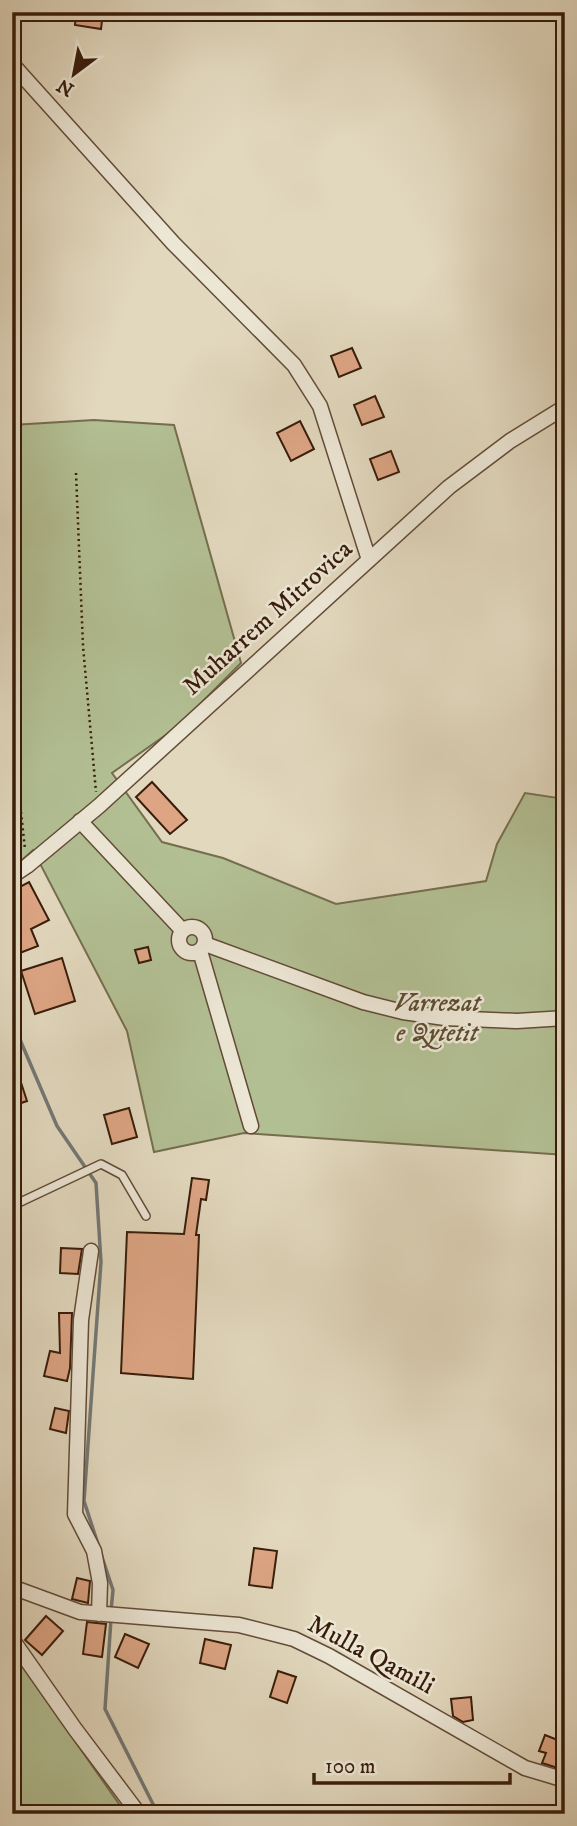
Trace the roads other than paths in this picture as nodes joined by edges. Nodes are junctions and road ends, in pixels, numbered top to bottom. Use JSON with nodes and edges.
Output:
{"nodes":[{"id":1,"x":12,"y":64,"type":"edge"},
{"id":2,"x":565,"y":407,"type":"edge"},
{"id":3,"x":369,"y":560,"type":"junction"},
{"id":4,"x":80,"y":821,"type":"junction"},
{"id":5,"x":12,"y":876,"type":"edge"},
{"id":6,"x":202,"y":947,"type":"junction"},
{"id":7,"x":565,"y":1018,"type":"edge"},
{"id":8,"x":251,"y":1126,"type":"dead end"},
{"id":9,"x":12,"y":1206,"type":"edge"},
{"id":10,"x":146,"y":1216,"type":"dead end"},
{"id":11,"x":91,"y":1251,"type":"dead end"},
{"id":12,"x":12,"y":1587,"type":"edge"},
{"id":13,"x":99,"y":1614,"type":"junction"},
{"id":14,"x":12,"y":1639,"type":"edge"},
{"id":15,"x":565,"y":1780,"type":"edge"},
{"id":16,"x":139,"y":1814,"type":"edge"}],
"edges":[{"from":1,"to":3,"type":"street"},
{"from":2,"to":3,"type":"street","name":"Muharrem Mitrovica"},
{"from":3,"to":4,"type":"street","name":"Muharrem Mitrovica"},
{"from":4,"to":5,"type":"street","name":"Muharrem Mitrovica"},
{"from":4,"to":6,"type":"street"},
{"from":6,"to":7,"type":"street"},
{"from":6,"to":8,"type":"street"},
{"from":9,"to":10,"type":"lane"},
{"from":11,"to":13,"type":"street"},
{"from":12,"to":13,"type":"street","name":"Mulla Qamili"},
{"from":13,"to":15,"type":"street","name":"Mulla Qamili"},
{"from":14,"to":16,"type":"street"}]}
